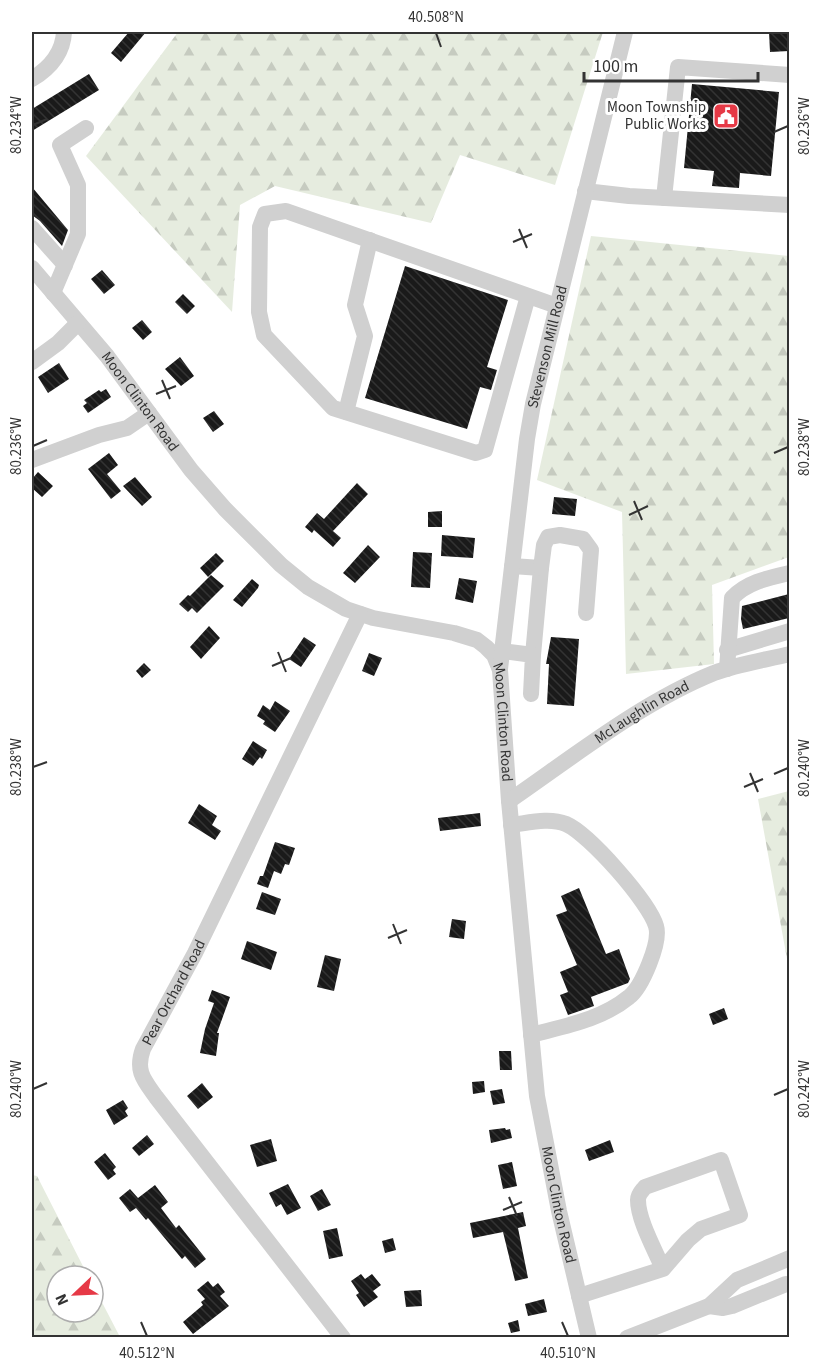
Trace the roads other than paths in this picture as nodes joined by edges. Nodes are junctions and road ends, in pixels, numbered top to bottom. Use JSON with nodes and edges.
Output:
{"nodes":[{"id":1,"x":64,"y":32,"type":"edge"},
{"id":2,"x":625,"y":32,"type":"edge"},
{"id":3,"x":789,"y":75,"type":"edge"},
{"id":4,"x":32,"y":79,"type":"edge"},
{"id":5,"x":86,"y":128,"type":"dead end"},
{"id":6,"x":585,"y":191,"type":"junction"},
{"id":7,"x":664,"y":198,"type":"junction"},
{"id":8,"x":789,"y":205,"type":"edge"},
{"id":9,"x":32,"y":228,"type":"edge"},
{"id":10,"x":370,"y":240,"type":"junction"},
{"id":11,"x":65,"y":265,"type":"junction"},
{"id":12,"x":32,"y":268,"type":"edge"},
{"id":13,"x":53,"y":293,"type":"junction"},
{"id":14,"x":528,"y":296,"type":"junction"},
{"id":15,"x":557,"y":306,"type":"junction"},
{"id":16,"x":78,"y":323,"type":"junction"},
{"id":17,"x":32,"y":363,"type":"edge"},
{"id":18,"x":345,"y":412,"type":"junction"},
{"id":19,"x":149,"y":413,"type":"junction"},
{"id":20,"x":32,"y":460,"type":"edge"},
{"id":21,"x":512,"y":566,"type":"junction"},
{"id":22,"x":541,"y":568,"type":"junction"},
{"id":23,"x":789,"y":573,"type":"edge"},
{"id":24,"x":360,"y":614,"type":"junction"},
{"id":25,"x":586,"y":614,"type":"dead end"},
{"id":26,"x":789,"y":631,"type":"edge"},
{"id":27,"x":502,"y":651,"type":"junction"},
{"id":28,"x":727,"y":651,"type":"junction"},
{"id":29,"x":789,"y":654,"type":"edge"},
{"id":30,"x":533,"y":655,"type":"junction"},
{"id":31,"x":727,"y":669,"type":"junction"},
{"id":32,"x":500,"y":670,"type":"junction"},
{"id":33,"x":531,"y":694,"type":"dead end"},
{"id":34,"x":509,"y":801,"type":"junction"},
{"id":35,"x":511,"y":825,"type":"junction"},
{"id":36,"x":531,"y":1035,"type":"junction"},
{"id":37,"x":789,"y":1258,"type":"edge"},
{"id":38,"x":663,"y":1269,"type":"junction"},
{"id":39,"x":786,"y":1284,"type":"dead end"},
{"id":40,"x":579,"y":1296,"type":"junction"},
{"id":41,"x":709,"y":1306,"type":"junction"},
{"id":42,"x":343,"y":1338,"type":"edge"},
{"id":43,"x":589,"y":1338,"type":"edge"},
{"id":44,"x":627,"y":1338,"type":"edge"}],
"edges":[{"from":1,"to":4,"type":"street"},
{"from":2,"to":6,"type":"street","name":"Stevenson Mill Road"},
{"from":3,"to":7,"type":"street"},
{"from":5,"to":11,"type":"street"},
{"from":6,"to":7,"type":"street"},
{"from":6,"to":15,"type":"street","name":"Stevenson Mill Road"},
{"from":7,"to":8,"type":"street"},
{"from":9,"to":11,"type":"street"},
{"from":10,"to":14,"type":"street"},
{"from":10,"to":18,"type":"street"},
{"from":10,"to":18,"type":"street"},
{"from":11,"to":13,"type":"street"},
{"from":12,"to":13,"type":"street","name":"Moon Clinton Road"},
{"from":13,"to":16,"type":"street","name":"Moon Clinton Road"},
{"from":14,"to":15,"type":"street"},
{"from":14,"to":18,"type":"street"},
{"from":15,"to":21,"type":"street","name":"Stevenson Mill Road"},
{"from":16,"to":17,"type":"street"},
{"from":16,"to":19,"type":"street","name":"Moon Clinton Road"},
{"from":19,"to":20,"type":"street"},
{"from":19,"to":24,"type":"street","name":"Moon Clinton Road"},
{"from":21,"to":22,"type":"street"},
{"from":21,"to":27,"type":"street","name":"Stevenson Mill Road"},
{"from":22,"to":25,"type":"street"},
{"from":22,"to":30,"type":"street"},
{"from":23,"to":28,"type":"street"},
{"from":24,"to":32,"type":"street","name":"Moon Clinton Road"},
{"from":24,"to":42,"type":"street","name":"Pear Orchard Road"},
{"from":26,"to":28,"type":"street"},
{"from":27,"to":30,"type":"street"},
{"from":27,"to":32,"type":"street","name":"Stevenson Mill Road"},
{"from":28,"to":31,"type":"street"},
{"from":29,"to":31,"type":"street","name":"McLaughlin Road"},
{"from":30,"to":33,"type":"street"},
{"from":31,"to":34,"type":"street","name":"McLaughlin Road"},
{"from":32,"to":34,"type":"street","name":"Moon Clinton Road"},
{"from":34,"to":35,"type":"street","name":"Moon Clinton Road"},
{"from":35,"to":36,"type":"street","name":"Moon Clinton Road"},
{"from":35,"to":36,"type":"street"},
{"from":36,"to":40,"type":"street","name":"Moon Clinton Road"},
{"from":37,"to":41,"type":"street"},
{"from":38,"to":38,"type":"street"},
{"from":38,"to":40,"type":"street"},
{"from":39,"to":41,"type":"street"},
{"from":40,"to":43,"type":"street","name":"Moon Clinton Road"},
{"from":41,"to":44,"type":"street"}]}
